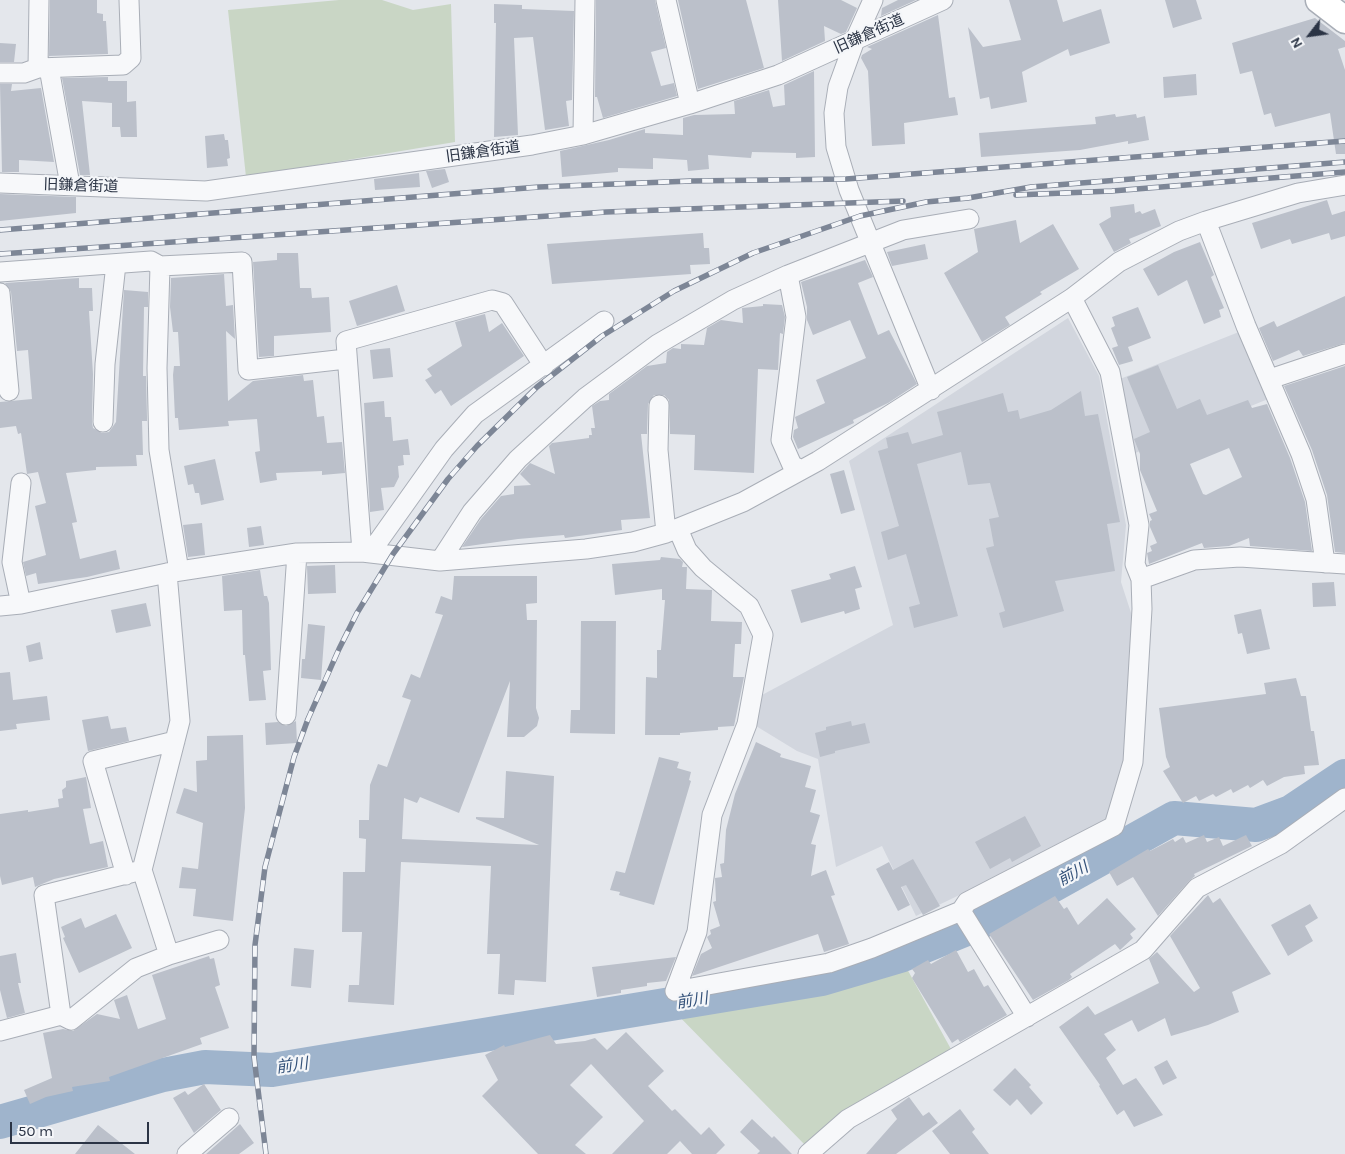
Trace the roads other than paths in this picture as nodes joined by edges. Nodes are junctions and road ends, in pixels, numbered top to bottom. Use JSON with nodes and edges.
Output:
{"nodes":[{"id":1,"x":39,"y":0,"type":"edge"},
{"id":2,"x":129,"y":0,"type":"edge"},
{"id":3,"x":585,"y":0,"type":"edge"},
{"id":4,"x":666,"y":0,"type":"edge"},
{"id":5,"x":873,"y":0,"type":"edge"},
{"id":6,"x":943,"y":0,"type":"edge"},
{"id":7,"x":1319,"y":0,"type":"edge"},
{"id":8,"x":1345,"y":20,"type":"edge"},
{"id":9,"x":855,"y":40,"type":"junction"},
{"id":10,"x":43,"y":68,"type":"junction"},
{"id":11,"x":0,"y":73,"type":"edge"},
{"id":12,"x":690,"y":104,"type":"junction"},
{"id":13,"x":583,"y":135,"type":"junction"},
{"id":14,"x":0,"y":183,"type":"edge"},
{"id":15,"x":70,"y":185,"type":"junction"},
{"id":16,"x":1345,"y":185,"type":"edge"},
{"id":17,"x":969,"y":219,"type":"dead end"},
{"id":18,"x":1206,"y":221,"type":"junction"},
{"id":19,"x":872,"y":244,"type":"junction"},
{"id":20,"x":116,"y":264,"type":"junction"},
{"id":21,"x":160,"y":266,"type":"junction"},
{"id":22,"x":0,"y":272,"type":"edge"},
{"id":23,"x":788,"y":275,"type":"junction"},
{"id":24,"x":0,"y":293,"type":"edge"},
{"id":25,"x":1072,"y":298,"type":"junction"},
{"id":26,"x":604,"y":321,"type":"dead end"},
{"id":27,"x":1345,"y":354,"type":"edge"},
{"id":28,"x":346,"y":359,"type":"junction"},
{"id":29,"x":544,"y":366,"type":"junction"},
{"id":30,"x":1270,"y":379,"type":"junction"},
{"id":31,"x":931,"y":390,"type":"junction"},
{"id":32,"x":10,"y":391,"type":"dead end"},
{"id":33,"x":659,"y":405,"type":"dead end"},
{"id":34,"x":103,"y":422,"type":"dead end"},
{"id":35,"x":801,"y":470,"type":"junction"},
{"id":36,"x":21,"y":483,"type":"dead end"},
{"id":37,"x":672,"y":531,"type":"junction"},
{"id":38,"x":366,"y":552,"type":"junction"},
{"id":39,"x":296,"y":553,"type":"junction"},
{"id":40,"x":440,"y":561,"type":"junction"},
{"id":41,"x":1325,"y":562,"type":"junction"},
{"id":42,"x":1345,"y":564,"type":"edge"},
{"id":43,"x":173,"y":572,"type":"junction"},
{"id":44,"x":1140,"y":579,"type":"junction"},
{"id":45,"x":21,"y":604,"type":"junction"},
{"id":46,"x":0,"y":606,"type":"edge"},
{"id":47,"x":286,"y":714,"type":"dead end"},
{"id":48,"x":175,"y":741,"type":"junction"},
{"id":49,"x":1345,"y":798,"type":"edge"},
{"id":50,"x":134,"y":873,"type":"junction"},
{"id":51,"x":961,"y":911,"type":"junction"},
{"id":52,"x":219,"y":940,"type":"dead end"},
{"id":53,"x":169,"y":955,"type":"junction"},
{"id":54,"x":61,"y":1015,"type":"junction"},
{"id":55,"x":1027,"y":1017,"type":"junction"},
{"id":56,"x":0,"y":1031,"type":"edge"},
{"id":57,"x":229,"y":1118,"type":"dead end"},
{"id":58,"x":187,"y":1154,"type":"edge"},
{"id":59,"x":808,"y":1154,"type":"edge"}],
"edges":[{"from":1,"to":10,"type":"street"},
{"from":2,"to":10,"type":"street"},
{"from":3,"to":13,"type":"street"},
{"from":4,"to":12,"type":"street"},
{"from":5,"to":9,"type":"street"},
{"from":6,"to":9,"type":"street","name":"旧鎌倉街道"},
{"from":7,"to":8,"type":"street"},
{"from":9,"to":12,"type":"street","name":"旧鎌倉街道"},
{"from":9,"to":19,"type":"street"},
{"from":10,"to":11,"type":"street"},
{"from":10,"to":15,"type":"street"},
{"from":12,"to":13,"type":"street","name":"旧鎌倉街道"},
{"from":13,"to":15,"type":"street","name":"旧鎌倉街道"},
{"from":14,"to":15,"type":"street","name":"旧鎌倉街道"},
{"from":16,"to":18,"type":"street"},
{"from":17,"to":19,"type":"street"},
{"from":18,"to":25,"type":"street"},
{"from":18,"to":30,"type":"street"},
{"from":19,"to":23,"type":"street"},
{"from":19,"to":31,"type":"street"},
{"from":20,"to":21,"type":"street"},
{"from":20,"to":22,"type":"street"},
{"from":20,"to":34,"type":"street"},
{"from":21,"to":28,"type":"street"},
{"from":21,"to":43,"type":"street"},
{"from":23,"to":35,"type":"street"},
{"from":23,"to":40,"type":"street"},
{"from":24,"to":32,"type":"street"},
{"from":25,"to":31,"type":"street"},
{"from":25,"to":44,"type":"street"},
{"from":26,"to":29,"type":"street"},
{"from":27,"to":30,"type":"street"},
{"from":28,"to":29,"type":"street"},
{"from":28,"to":38,"type":"street"},
{"from":29,"to":38,"type":"street"},
{"from":30,"to":41,"type":"street"},
{"from":31,"to":35,"type":"street"},
{"from":33,"to":37,"type":"street"},
{"from":35,"to":37,"type":"street"},
{"from":36,"to":45,"type":"street"},
{"from":37,"to":40,"type":"street"},
{"from":37,"to":51,"type":"street"},
{"from":38,"to":39,"type":"street"},
{"from":38,"to":40,"type":"street"},
{"from":39,"to":43,"type":"street"},
{"from":39,"to":47,"type":"street"},
{"from":41,"to":42,"type":"street"},
{"from":41,"to":44,"type":"street"},
{"from":43,"to":45,"type":"street"},
{"from":43,"to":48,"type":"street"},
{"from":44,"to":51,"type":"street"},
{"from":45,"to":46,"type":"street"},
{"from":48,"to":50,"type":"street"},
{"from":48,"to":50,"type":"street"},
{"from":49,"to":55,"type":"street"},
{"from":50,"to":53,"type":"street"},
{"from":50,"to":54,"type":"street"},
{"from":51,"to":55,"type":"street"},
{"from":52,"to":53,"type":"street"},
{"from":53,"to":54,"type":"street"},
{"from":54,"to":56,"type":"street"},
{"from":55,"to":59,"type":"street"},
{"from":57,"to":58,"type":"street"}]}
